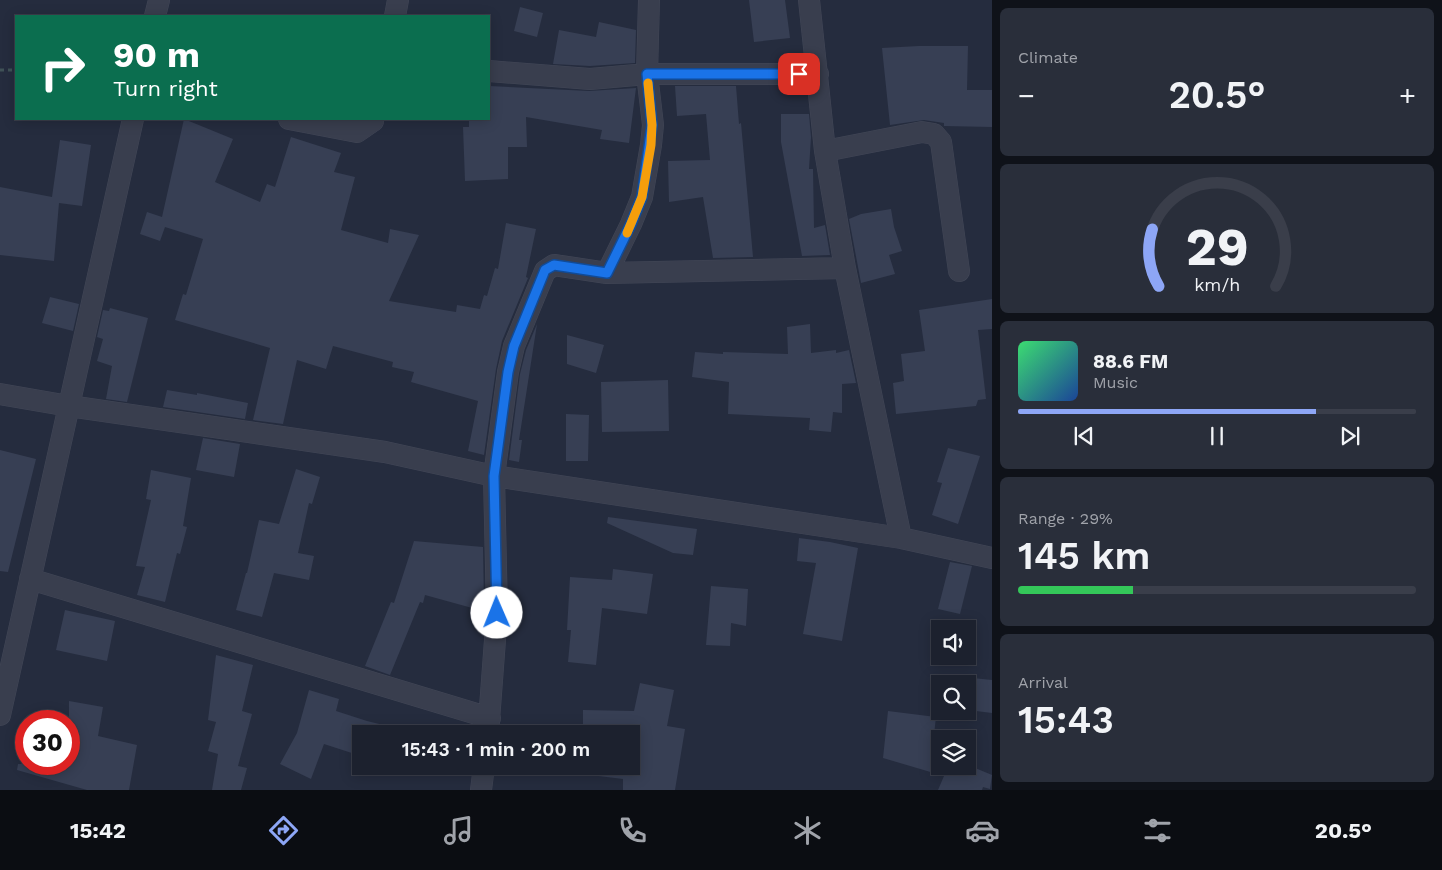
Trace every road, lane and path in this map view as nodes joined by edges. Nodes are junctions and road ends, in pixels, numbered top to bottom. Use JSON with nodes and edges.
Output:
{"nodes":[{"id":1,"x":159,"y":0,"type":"edge"},
{"id":2,"x":398,"y":0,"type":"edge"},
{"id":3,"x":649,"y":0,"type":"edge"},
{"id":4,"x":809,"y":0,"type":"edge"},
{"id":5,"x":155,"y":15,"type":"edge"},
{"id":6,"x":395,"y":15,"type":"edge"},
{"id":7,"x":0,"y":70,"type":"edge"},
{"id":8,"x":15,"y":70,"type":"edge"},
{"id":9,"x":490,"y":72,"type":"edge"},
{"id":10,"x":647,"y":74,"type":"junction"},
{"id":11,"x":818,"y":74,"type":"junction"},
{"id":12,"x":133,"y":120,"type":"edge"},
{"id":13,"x":293,"y":120,"type":"edge"},
{"id":14,"x":373,"y":120,"type":"edge"},
{"id":15,"x":825,"y":151,"type":"junction"},
{"id":16,"x":845,"y":268,"type":"junction"},
{"id":17,"x":959,"y":271,"type":"dead end"},
{"id":18,"x":607,"y":273,"type":"junction"},
{"id":19,"x":0,"y":394,"type":"edge"},
{"id":20,"x":69,"y":406,"type":"junction"},
{"id":21,"x":494,"y":476,"type":"junction"},
{"id":22,"x":901,"y":538,"type":"junction"},
{"id":23,"x":992,"y":558,"type":"edge"},
{"id":24,"x":30,"y":579,"type":"junction"},
{"id":25,"x":0,"y":715,"type":"edge"},
{"id":26,"x":486,"y":725,"type":"edge"},
{"id":27,"x":489,"y":725,"type":"edge"},
{"id":28,"x":483,"y":775,"type":"edge"},
{"id":29,"x":481,"y":790,"type":"edge"}],
"edges":[{"from":1,"to":5,"type":"street"},
{"from":2,"to":6,"type":"street"},
{"from":3,"to":10,"type":"street"},
{"from":4,"to":11,"type":"street"},
{"from":7,"to":8,"type":"path"},
{"from":9,"to":10,"type":"street"},
{"from":10,"to":11,"type":"street"},
{"from":10,"to":18,"type":"street"},
{"from":11,"to":15,"type":"street"},
{"from":12,"to":20,"type":"street"},
{"from":13,"to":14,"type":"street"},
{"from":15,"to":16,"type":"street"},
{"from":15,"to":17,"type":"street"},
{"from":16,"to":18,"type":"street"},
{"from":16,"to":22,"type":"street"},
{"from":18,"to":21,"type":"street"},
{"from":19,"to":20,"type":"street"},
{"from":20,"to":21,"type":"street"},
{"from":20,"to":24,"type":"street"},
{"from":21,"to":22,"type":"street"},
{"from":21,"to":27,"type":"street"},
{"from":22,"to":23,"type":"street"},
{"from":24,"to":25,"type":"street"},
{"from":24,"to":26,"type":"street"},
{"from":28,"to":29,"type":"street"}]}
